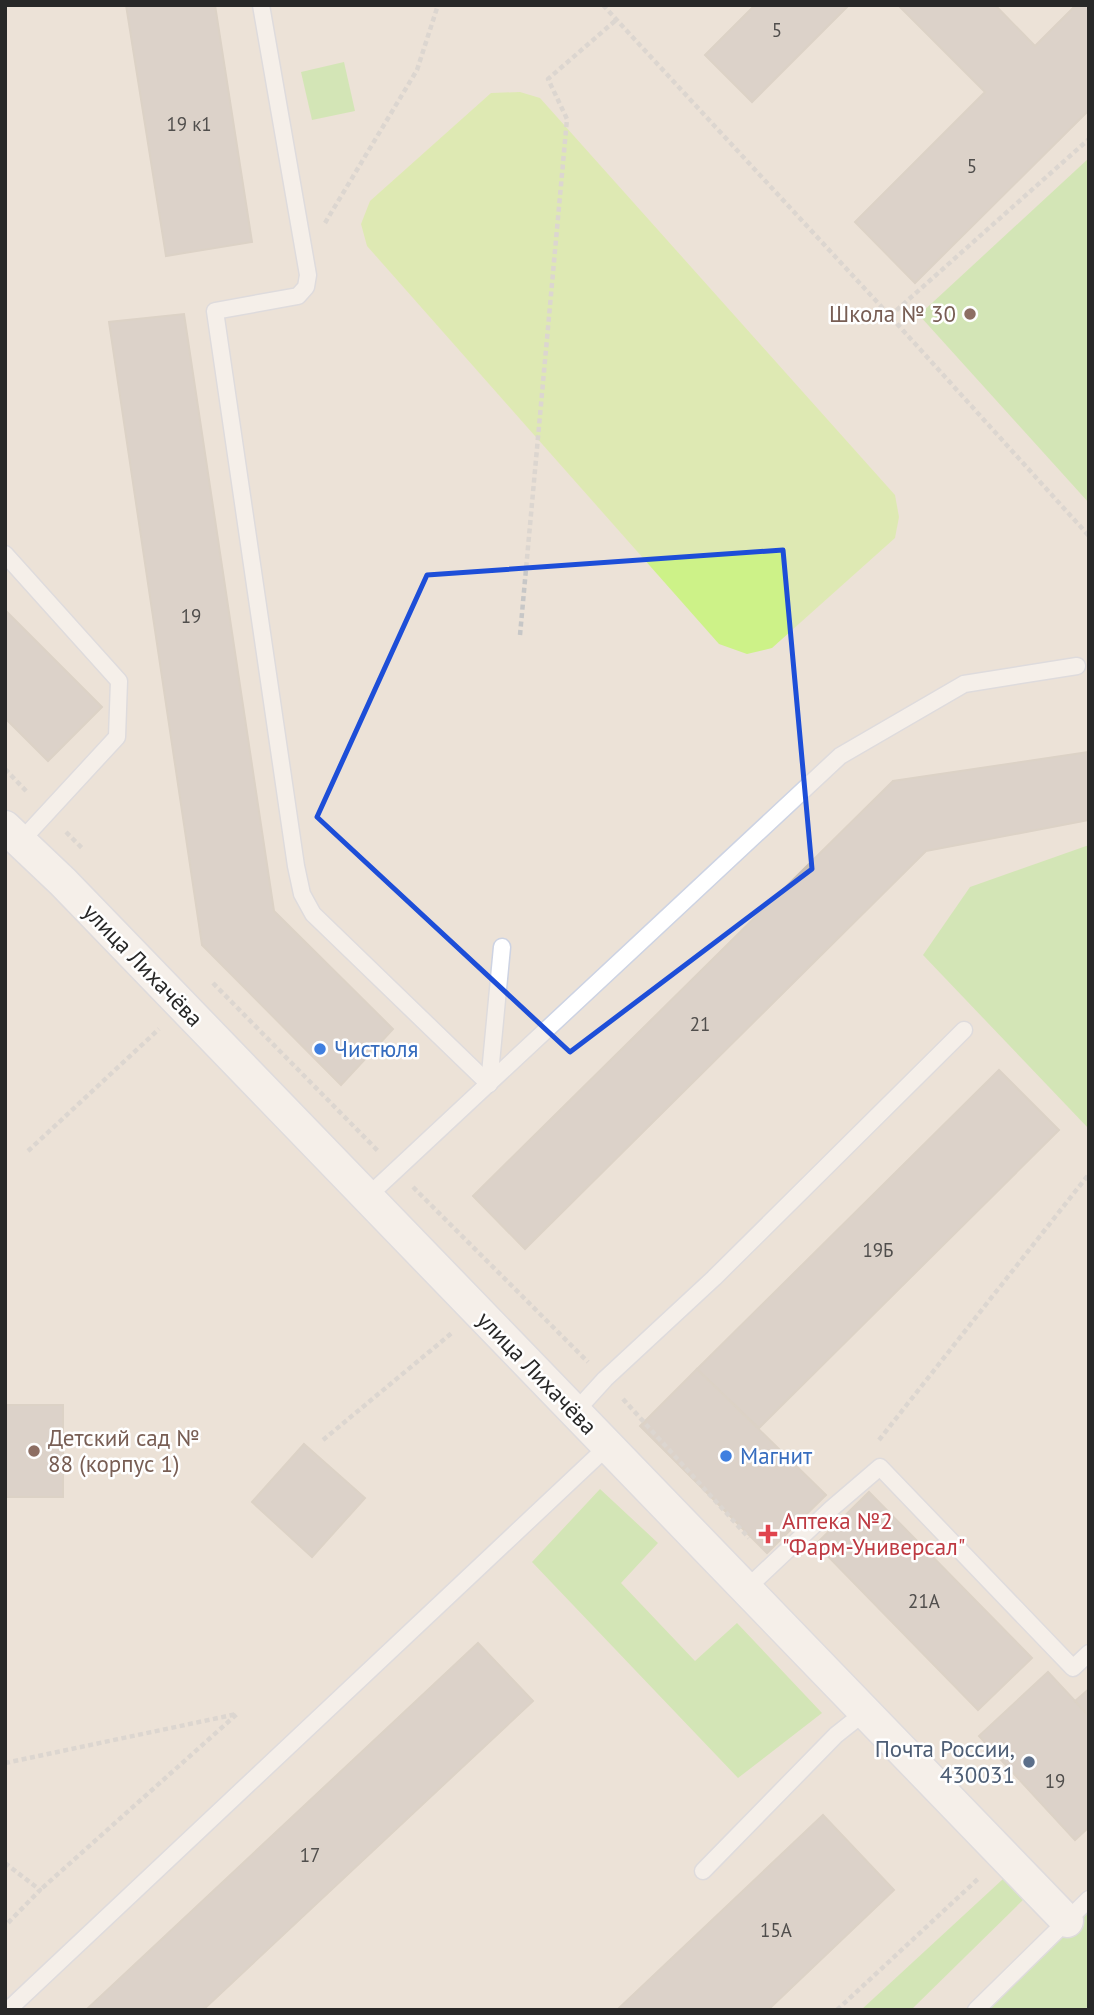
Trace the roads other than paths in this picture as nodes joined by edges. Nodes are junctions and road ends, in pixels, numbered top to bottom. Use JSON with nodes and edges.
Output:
{"nodes":[{"id":1,"x":261,"y":5,"type":"edge"},
{"id":2,"x":5,"y":554,"type":"edge"},
{"id":3,"x":1077,"y":666,"type":"dead end"},
{"id":4,"x":13,"y":835,"type":"edge"},
{"id":5,"x":502,"y":947,"type":"dead end"},
{"id":6,"x":964,"y":1030,"type":"dead end"},
{"id":7,"x":489,"y":1084,"type":"junction"},
{"id":8,"x":367,"y":1198,"type":"junction"},
{"id":9,"x":575,"y":1412,"type":"junction"},
{"id":10,"x":608,"y":1446,"type":"junction"},
{"id":11,"x":746,"y":1589,"type":"junction"},
{"id":12,"x":1089,"y":1653,"type":"edge"},
{"id":13,"x":865,"y":1712,"type":"junction"},
{"id":14,"x":703,"y":1871,"type":"dead end"},
{"id":15,"x":1078,"y":1910,"type":"edge"},
{"id":16,"x":8,"y":2010,"type":"edge"},
{"id":17,"x":976,"y":2010,"type":"edge"}],
"edges":[{"from":1,"to":7,"type":"lane"},
{"from":2,"to":4,"type":"lane"},
{"from":3,"to":7,"type":"lane"},
{"from":4,"to":8,"type":"street","name":"улица Лихачёва"},
{"from":5,"to":7,"type":"lane"},
{"from":6,"to":9,"type":"lane"},
{"from":7,"to":8,"type":"lane"},
{"from":8,"to":9,"type":"street","name":"улица Лихачёва"},
{"from":9,"to":10,"type":"street","name":"улица Лихачёва"},
{"from":10,"to":11,"type":"street","name":"улица Лихачёва"},
{"from":10,"to":16,"type":"lane"},
{"from":11,"to":12,"type":"lane"},
{"from":11,"to":13,"type":"street","name":"улица Лихачёва"},
{"from":13,"to":14,"type":"lane"},
{"from":13,"to":15,"type":"street","name":"улица Лихачёва"},
{"from":15,"to":17,"type":"lane"}]}
